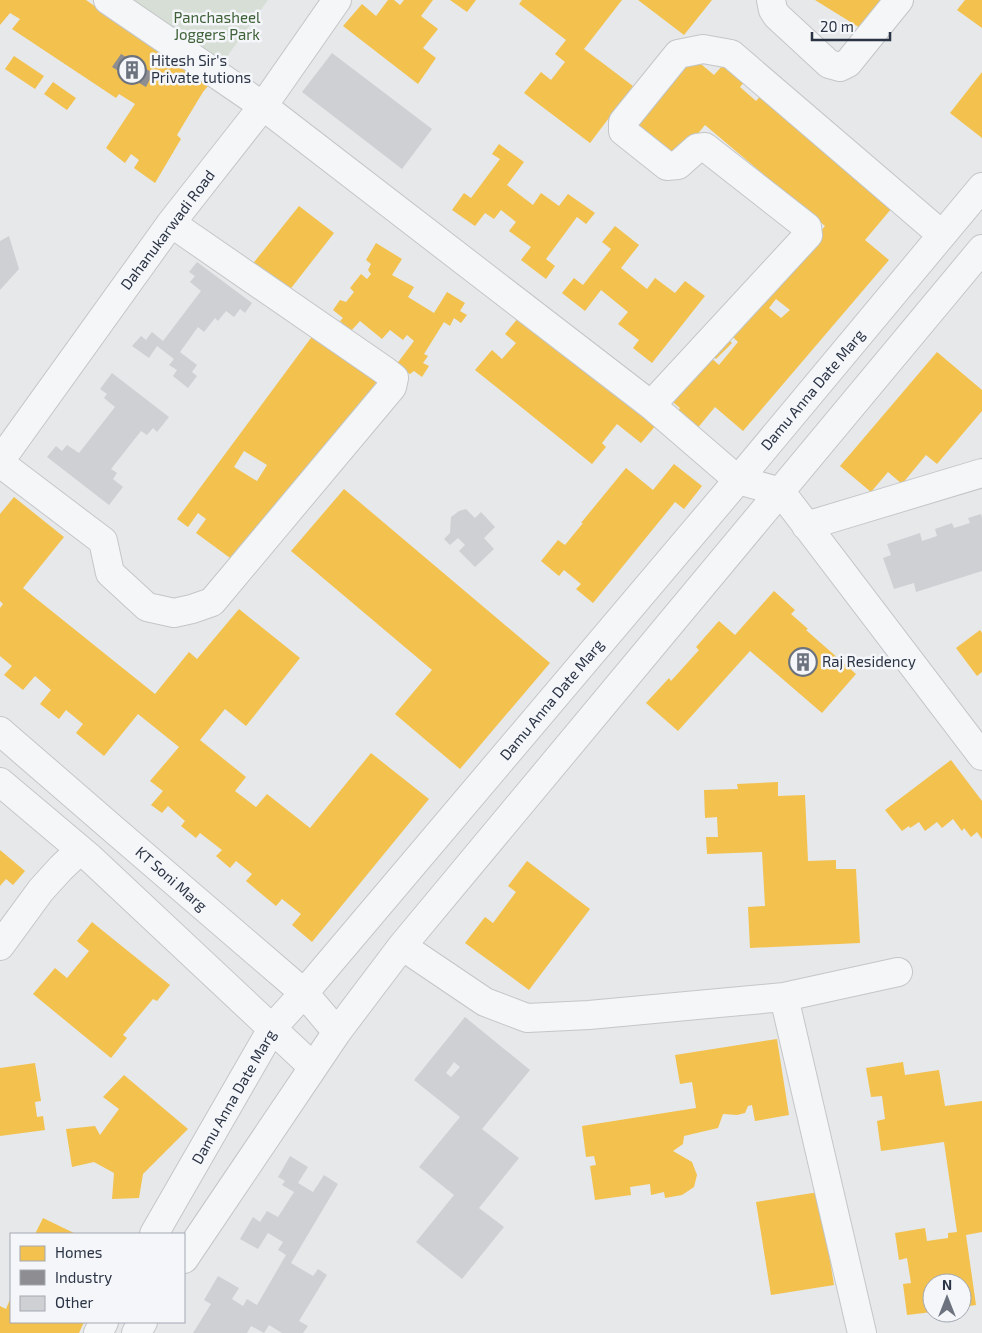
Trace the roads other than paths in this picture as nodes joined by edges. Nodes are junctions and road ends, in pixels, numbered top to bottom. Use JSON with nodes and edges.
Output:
{"nodes":[{"id":1,"x":108,"y":0,"type":"edge"},
{"id":2,"x":337,"y":0,"type":"edge"},
{"id":3,"x":771,"y":0,"type":"edge"},
{"id":4,"x":899,"y":0,"type":"edge"},
{"id":5,"x":262,"y":106,"type":"junction"},
{"id":6,"x":982,"y":188,"type":"edge"},
{"id":7,"x":171,"y":223,"type":"junction"},
{"id":8,"x":942,"y":235,"type":"junction"},
{"id":9,"x":982,"y":249,"type":"edge"},
{"id":10,"x":650,"y":406,"type":"junction"},
{"id":11,"x":0,"y":462,"type":"edge"},
{"id":12,"x":982,"y":473,"type":"edge"},
{"id":13,"x":738,"y":480,"type":"junction"},
{"id":14,"x":781,"y":492,"type":"junction"},
{"id":15,"x":806,"y":526,"type":"junction"},
{"id":16,"x":0,"y":731,"type":"edge"},
{"id":17,"x":982,"y":756,"type":"edge"},
{"id":18,"x":0,"y":782,"type":"edge"},
{"id":19,"x":80,"y":850,"type":"junction"},
{"id":20,"x":0,"y":946,"type":"edge"},
{"id":21,"x":402,"y":946,"type":"junction"},
{"id":22,"x":898,"y":972,"type":"dead end"},
{"id":23,"x":304,"y":994,"type":"junction"},
{"id":24,"x":784,"y":997,"type":"junction"},
{"id":25,"x":273,"y":1028,"type":"junction"},
{"id":26,"x":337,"y":1032,"type":"junction"},
{"id":27,"x":313,"y":1067,"type":"junction"},
{"id":28,"x":155,"y":1233,"type":"edge"},
{"id":29,"x":185,"y":1258,"type":"edge"},
{"id":30,"x":862,"y":1333,"type":"edge"}],
"edges":[{"from":1,"to":5,"type":"street"},
{"from":2,"to":5,"type":"street","name":"Dahanukarwadi Road"},
{"from":3,"to":4,"type":"street"},
{"from":5,"to":7,"type":"street","name":"Dahanukarwadi Road"},
{"from":5,"to":10,"type":"street"},
{"from":6,"to":8,"type":"street","name":"Damu Anna Date Marg"},
{"from":7,"to":11,"type":"street","name":"Dahanukarwadi Road"},
{"from":7,"to":11,"type":"street"},
{"from":8,"to":10,"type":"street"},
{"from":8,"to":13,"type":"street","name":"Damu Anna Date Marg"},
{"from":9,"to":14,"type":"street"},
{"from":10,"to":13,"type":"street"},
{"from":12,"to":15,"type":"street"},
{"from":13,"to":14,"type":"street"},
{"from":13,"to":23,"type":"street","name":"Damu Anna Date Marg"},
{"from":14,"to":15,"type":"street"},
{"from":14,"to":21,"type":"street"},
{"from":15,"to":17,"type":"street"},
{"from":16,"to":23,"type":"street","name":"KT Soni Marg"},
{"from":18,"to":19,"type":"street"},
{"from":19,"to":20,"type":"street"},
{"from":19,"to":25,"type":"street"},
{"from":21,"to":24,"type":"street"},
{"from":21,"to":26,"type":"street"},
{"from":22,"to":24,"type":"street"},
{"from":23,"to":25,"type":"street","name":"Damu Anna Date Marg"},
{"from":23,"to":26,"type":"street","name":"KT Soni Marg"},
{"from":24,"to":30,"type":"street"},
{"from":25,"to":27,"type":"street"},
{"from":25,"to":28,"type":"street","name":"Damu Anna Date Marg"},
{"from":26,"to":27,"type":"street"},
{"from":27,"to":29,"type":"street"}]}
